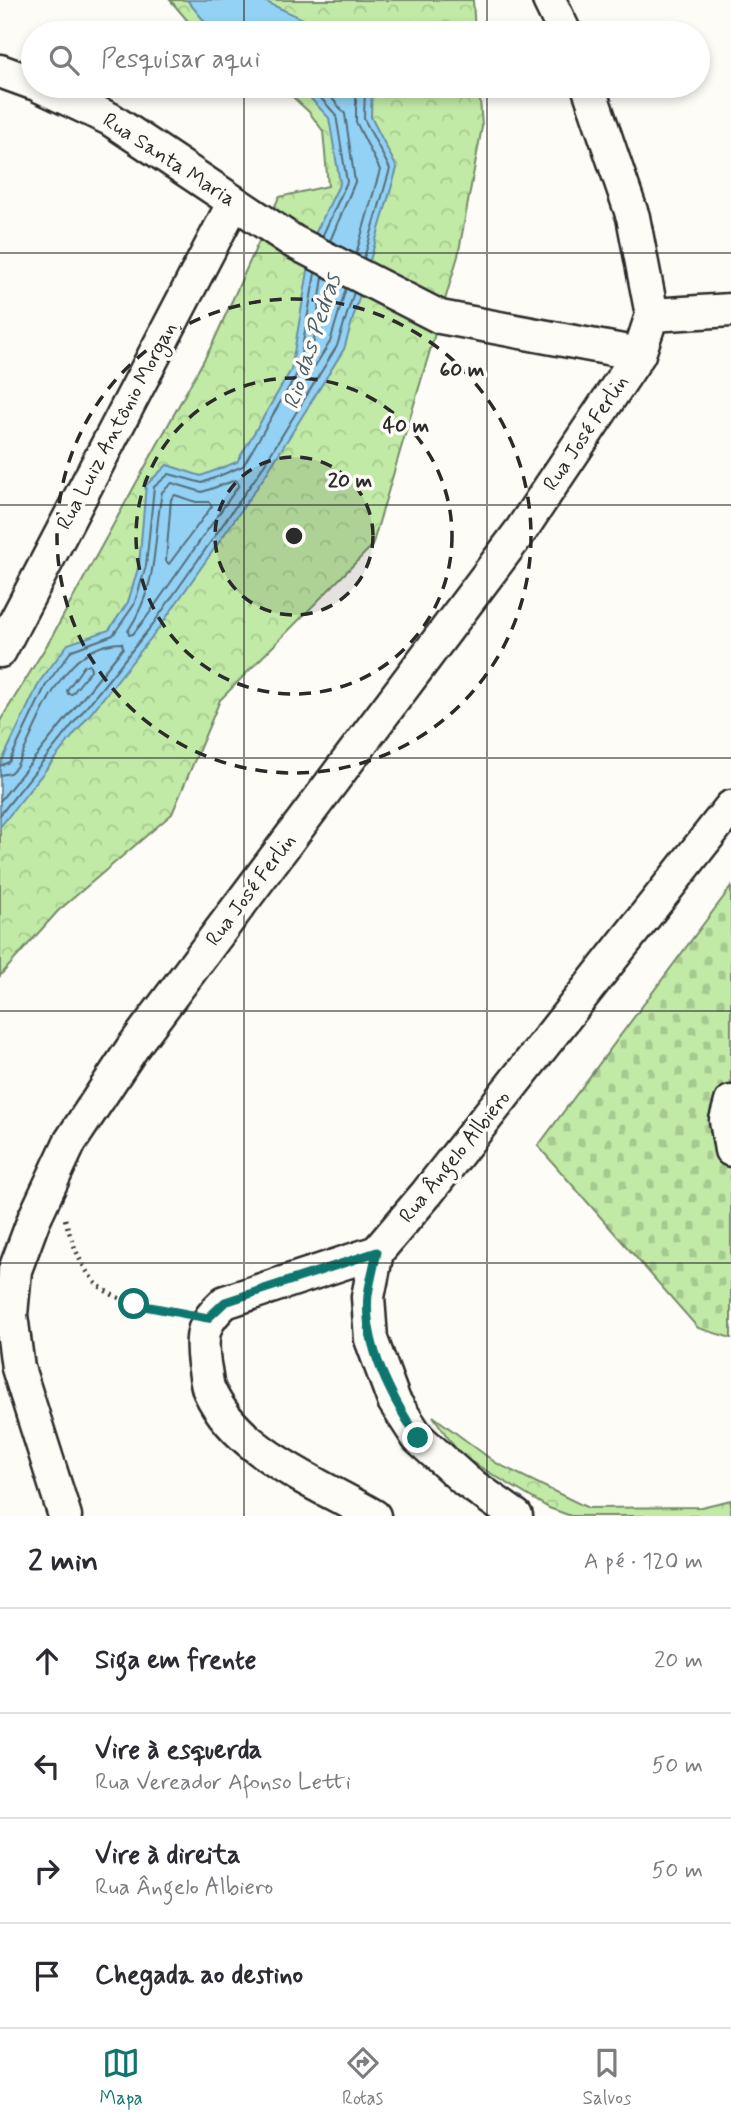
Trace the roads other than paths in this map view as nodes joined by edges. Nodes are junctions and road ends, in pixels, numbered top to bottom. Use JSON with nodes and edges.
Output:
{"nodes":[{"id":1,"x":549,"y":0,"type":"edge"},
{"id":2,"x":559,"y":21,"type":"edge"},
{"id":3,"x":0,"y":71,"type":"edge"},
{"id":4,"x":21,"y":79,"type":"edge"},
{"id":5,"x":65,"y":98,"type":"edge"},
{"id":6,"x":592,"y":98,"type":"edge"},
{"id":7,"x":234,"y":202,"type":"junction"},
{"id":8,"x":731,"y":310,"type":"edge"},
{"id":9,"x":652,"y":314,"type":"junction"},
{"id":10,"x":639,"y":354,"type":"junction"},
{"id":11,"x":0,"y":651,"type":"edge"},
{"id":12,"x":731,"y":807,"type":"edge"},
{"id":13,"x":731,"y":1102,"type":"edge"},
{"id":14,"x":731,"y":1150,"type":"edge"},
{"id":15,"x":377,"y":1252,"type":"junction"},
{"id":16,"x":0,"y":1342,"type":"edge"},
{"id":17,"x":18,"y":1368,"type":"junction"},
{"id":18,"x":65,"y":1516,"type":"edge"},
{"id":19,"x":374,"y":1516,"type":"edge"},
{"id":20,"x":516,"y":1516,"type":"edge"}],
"edges":[{"from":1,"to":2,"type":"street"},
{"from":3,"to":4,"type":"street"},
{"from":5,"to":7,"type":"street","name":"Rua Santa Maria"},
{"from":6,"to":9,"type":"street"},
{"from":7,"to":10,"type":"street","name":"Rua Santa Maria"},
{"from":7,"to":11,"type":"street","name":"Rua Luiz Antônio Morgan"},
{"from":8,"to":9,"type":"street"},
{"from":9,"to":10,"type":"street","name":"Rua José Ferlin"},
{"from":10,"to":17,"type":"street","name":"Rua José Ferlin"},
{"from":12,"to":15,"type":"street","name":"Rua Ângelo Albiero"},
{"from":13,"to":14,"type":"street"},
{"from":15,"to":19,"type":"street"},
{"from":15,"to":20,"type":"street","name":"Rua Ângelo Albiero"},
{"from":16,"to":17,"type":"street"},
{"from":17,"to":18,"type":"street","name":"Rua José Ferlin"}]}
